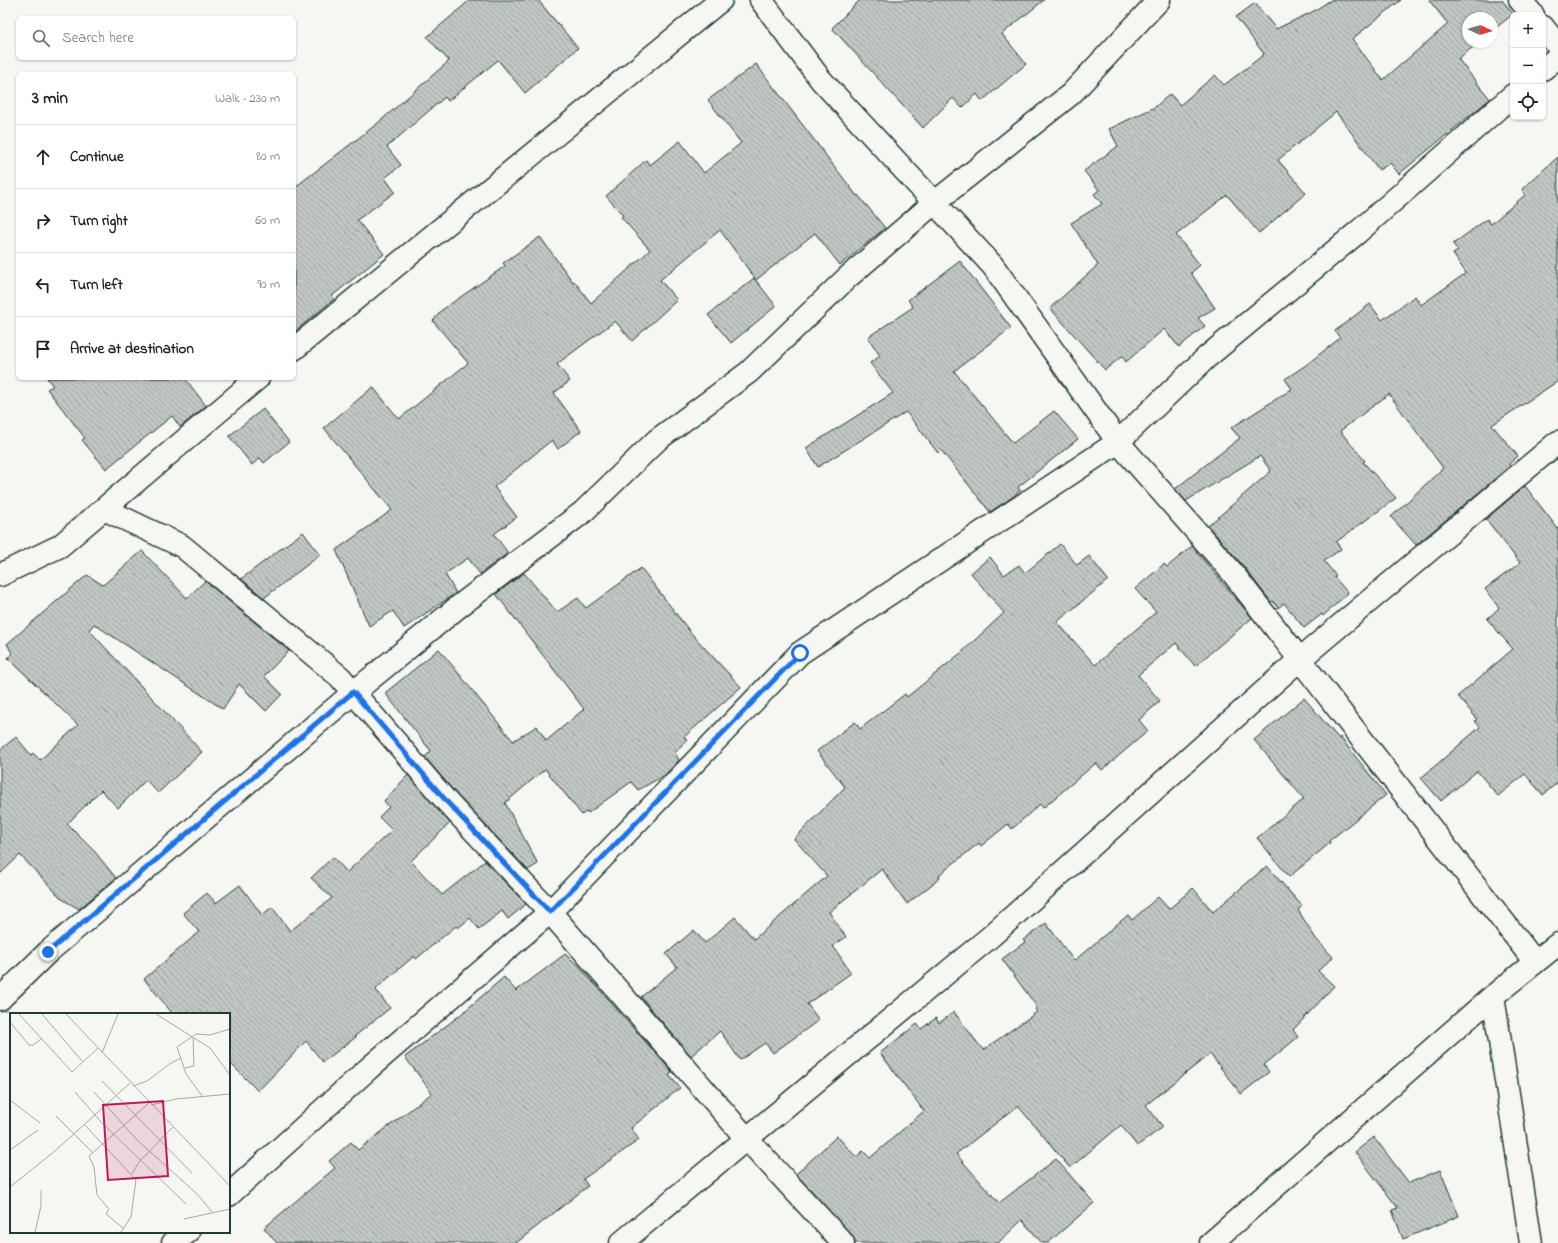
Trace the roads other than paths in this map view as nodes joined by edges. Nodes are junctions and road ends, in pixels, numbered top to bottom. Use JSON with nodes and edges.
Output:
{"nodes":[{"id":1,"x":721,"y":0,"type":"edge"},
{"id":2,"x":761,"y":0,"type":"edge"},
{"id":3,"x":1159,"y":0,"type":"edge"},
{"id":4,"x":1520,"y":0,"type":"edge"},
{"id":5,"x":1530,"y":12,"type":"edge"},
{"id":6,"x":1546,"y":32,"type":"edge"},
{"id":7,"x":1558,"y":46,"type":"edge"},
{"id":8,"x":1558,"y":57,"type":"edge"},
{"id":9,"x":1546,"y":67,"type":"edge"},
{"id":10,"x":1510,"y":98,"type":"edge"},
{"id":11,"x":934,"y":203,"type":"junction"},
{"id":12,"x":296,"y":347,"type":"edge"},
{"id":13,"x":256,"y":380,"type":"edge"},
{"id":14,"x":1118,"y":442,"type":"junction"},
{"id":15,"x":1558,"y":442,"type":"edge"},
{"id":16,"x":104,"y":509,"type":"junction"},
{"id":17,"x":0,"y":575,"type":"edge"},
{"id":18,"x":1300,"y":660,"type":"junction"},
{"id":19,"x":353,"y":692,"type":"junction"},
{"id":20,"x":550,"y":912,"type":"junction"},
{"id":21,"x":1558,"y":944,"type":"edge"},
{"id":22,"x":1535,"y":962,"type":"junction"},
{"id":23,"x":1493,"y":996,"type":"junction"},
{"id":24,"x":0,"y":999,"type":"edge"},
{"id":25,"x":747,"y":1139,"type":"junction"},
{"id":26,"x":230,"y":1194,"type":"edge"},
{"id":27,"x":187,"y":1233,"type":"edge"},
{"id":28,"x":174,"y":1243,"type":"edge"},
{"id":29,"x":621,"y":1243,"type":"edge"},
{"id":30,"x":843,"y":1243,"type":"edge"},
{"id":31,"x":1211,"y":1243,"type":"edge"},
{"id":32,"x":1531,"y":1243,"type":"edge"}],
"edges":[{"from":1,"to":12,"type":"street"},
{"from":2,"to":11,"type":"street"},
{"from":3,"to":11,"type":"street"},
{"from":4,"to":5,"type":"street"},
{"from":6,"to":7,"type":"street"},
{"from":8,"to":9,"type":"street"},
{"from":10,"to":14,"type":"street"},
{"from":11,"to":14,"type":"street"},
{"from":11,"to":19,"type":"street"},
{"from":13,"to":16,"type":"street"},
{"from":14,"to":18,"type":"street"},
{"from":14,"to":20,"type":"street"},
{"from":15,"to":18,"type":"street"},
{"from":16,"to":17,"type":"street"},
{"from":16,"to":19,"type":"street"},
{"from":18,"to":22,"type":"street"},
{"from":18,"to":25,"type":"street"},
{"from":19,"to":20,"type":"street"},
{"from":19,"to":24,"type":"street"},
{"from":20,"to":25,"type":"street"},
{"from":20,"to":26,"type":"street"},
{"from":21,"to":22,"type":"street"},
{"from":22,"to":23,"type":"street"},
{"from":23,"to":31,"type":"street"},
{"from":23,"to":32,"type":"street"},
{"from":25,"to":29,"type":"street"},
{"from":25,"to":30,"type":"street"},
{"from":27,"to":28,"type":"street"}]}
